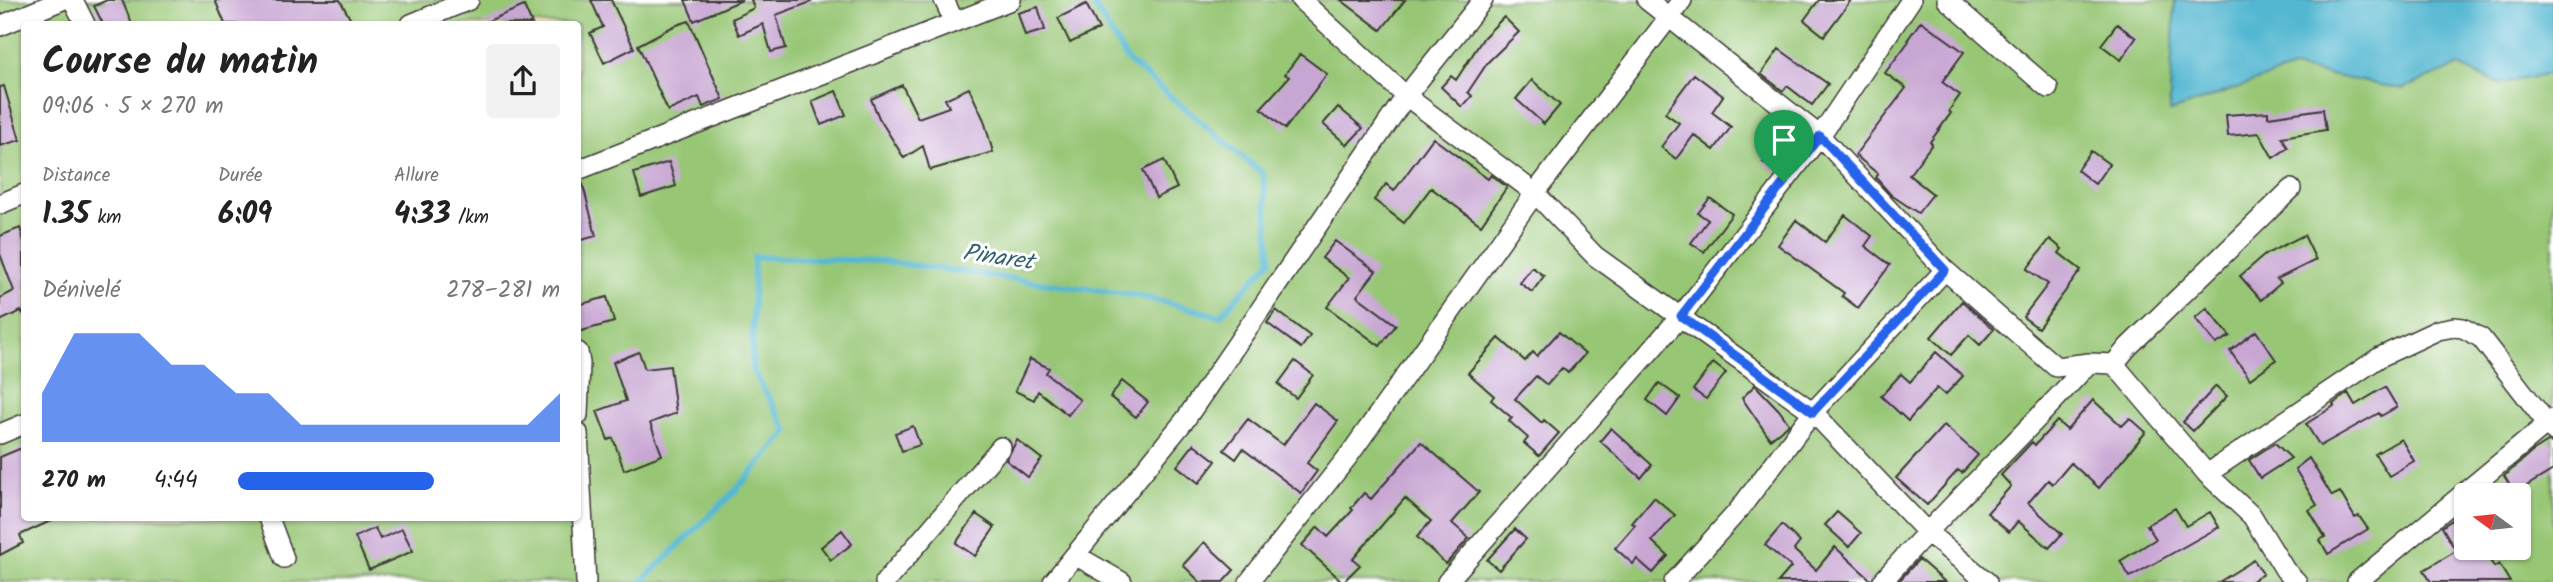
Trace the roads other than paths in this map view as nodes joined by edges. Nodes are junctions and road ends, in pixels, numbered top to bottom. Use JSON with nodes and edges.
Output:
{"nodes":[{"id":1,"x":62,"y":0,"type":"edge"},
{"id":2,"x":73,"y":0,"type":"edge"},
{"id":3,"x":469,"y":0,"type":"edge"},
{"id":4,"x":944,"y":0,"type":"edge"},
{"id":5,"x":1011,"y":0,"type":"edge"},
{"id":6,"x":1301,"y":0,"type":"edge"},
{"id":7,"x":1483,"y":0,"type":"edge"},
{"id":8,"x":1647,"y":0,"type":"edge"},
{"id":9,"x":1682,"y":0,"type":"edge"},
{"id":10,"x":1911,"y":0,"type":"edge"},
{"id":11,"x":1947,"y":0,"type":"edge"},
{"id":12,"x":440,"y":12,"type":"edge"},
{"id":13,"x":1669,"y":18,"type":"junction"},
{"id":14,"x":84,"y":21,"type":"edge"},
{"id":15,"x":418,"y":21,"type":"edge"},
{"id":16,"x":954,"y":21,"type":"junction"},
{"id":17,"x":0,"y":26,"type":"edge"},
{"id":18,"x":2048,"y":88,"type":"dead end"},
{"id":19,"x":1406,"y":96,"type":"junction"},
{"id":20,"x":1820,"y":136,"type":"junction"},
{"id":21,"x":581,"y":169,"type":"edge"},
{"id":22,"x":2291,"y":189,"type":"dead end"},
{"id":23,"x":1535,"y":193,"type":"junction"},
{"id":24,"x":21,"y":195,"type":"edge"},
{"id":25,"x":0,"y":204,"type":"edge"},
{"id":26,"x":1945,"y":270,"type":"junction"},
{"id":27,"x":1681,"y":316,"type":"junction"},
{"id":28,"x":2089,"y":363,"type":"junction"},
{"id":29,"x":2114,"y":365,"type":"junction"},
{"id":30,"x":1813,"y":412,"type":"junction"},
{"id":31,"x":21,"y":425,"type":"edge"},
{"id":32,"x":2551,"y":425,"type":"edge"},
{"id":33,"x":0,"y":434,"type":"edge"},
{"id":34,"x":1001,"y":447,"type":"dead end"},
{"id":35,"x":2207,"y":474,"type":"junction"},
{"id":36,"x":581,"y":489,"type":"edge"},
{"id":37,"x":271,"y":521,"type":"edge"},
{"id":38,"x":1926,"y":531,"type":"junction"},
{"id":39,"x":1075,"y":555,"type":"junction"},
{"id":40,"x":284,"y":558,"type":"dead end"},
{"id":41,"x":586,"y":582,"type":"edge"},
{"id":42,"x":885,"y":582,"type":"edge"},
{"id":43,"x":1054,"y":582,"type":"edge"},
{"id":44,"x":1122,"y":582,"type":"edge"},
{"id":45,"x":1249,"y":582,"type":"edge"},
{"id":46,"x":1447,"y":582,"type":"edge"},
{"id":47,"x":1674,"y":582,"type":"edge"},
{"id":48,"x":1882,"y":582,"type":"edge"},
{"id":49,"x":1987,"y":582,"type":"edge"},
{"id":50,"x":2297,"y":582,"type":"edge"},
{"id":51,"x":2357,"y":582,"type":"edge"}],
"edges":[{"from":1,"to":17,"type":"street"},
{"from":2,"to":14,"type":"street"},
{"from":3,"to":12,"type":"street"},
{"from":4,"to":16,"type":"street"},
{"from":5,"to":16,"type":"street"},
{"from":6,"to":19,"type":"street"},
{"from":7,"to":19,"type":"street"},
{"from":8,"to":13,"type":"street"},
{"from":9,"to":13,"type":"street"},
{"from":10,"to":20,"type":"street"},
{"from":11,"to":18,"type":"street"},
{"from":12,"to":15,"type":"street"},
{"from":13,"to":20,"type":"street"},
{"from":13,"to":23,"type":"street"},
{"from":16,"to":21,"type":"street"},
{"from":19,"to":23,"type":"street"},
{"from":19,"to":39,"type":"street"},
{"from":20,"to":26,"type":"street"},
{"from":20,"to":27,"type":"street"},
{"from":22,"to":29,"type":"street"},
{"from":23,"to":27,"type":"street"},
{"from":23,"to":45,"type":"street"},
{"from":24,"to":25,"type":"street"},
{"from":26,"to":28,"type":"street"},
{"from":26,"to":30,"type":"street"},
{"from":27,"to":30,"type":"street"},
{"from":27,"to":46,"type":"street"},
{"from":28,"to":29,"type":"street"},
{"from":28,"to":38,"type":"street"},
{"from":29,"to":35,"type":"street"},
{"from":30,"to":38,"type":"street"},
{"from":30,"to":47,"type":"street"},
{"from":31,"to":33,"type":"street"},
{"from":32,"to":35,"type":"street"},
{"from":32,"to":51,"type":"street"},
{"from":34,"to":42,"type":"street"},
{"from":35,"to":50,"type":"street"},
{"from":36,"to":41,"type":"street"},
{"from":37,"to":40,"type":"street"},
{"from":38,"to":48,"type":"street"},
{"from":38,"to":49,"type":"street"},
{"from":39,"to":43,"type":"street"},
{"from":39,"to":44,"type":"street"}]}
